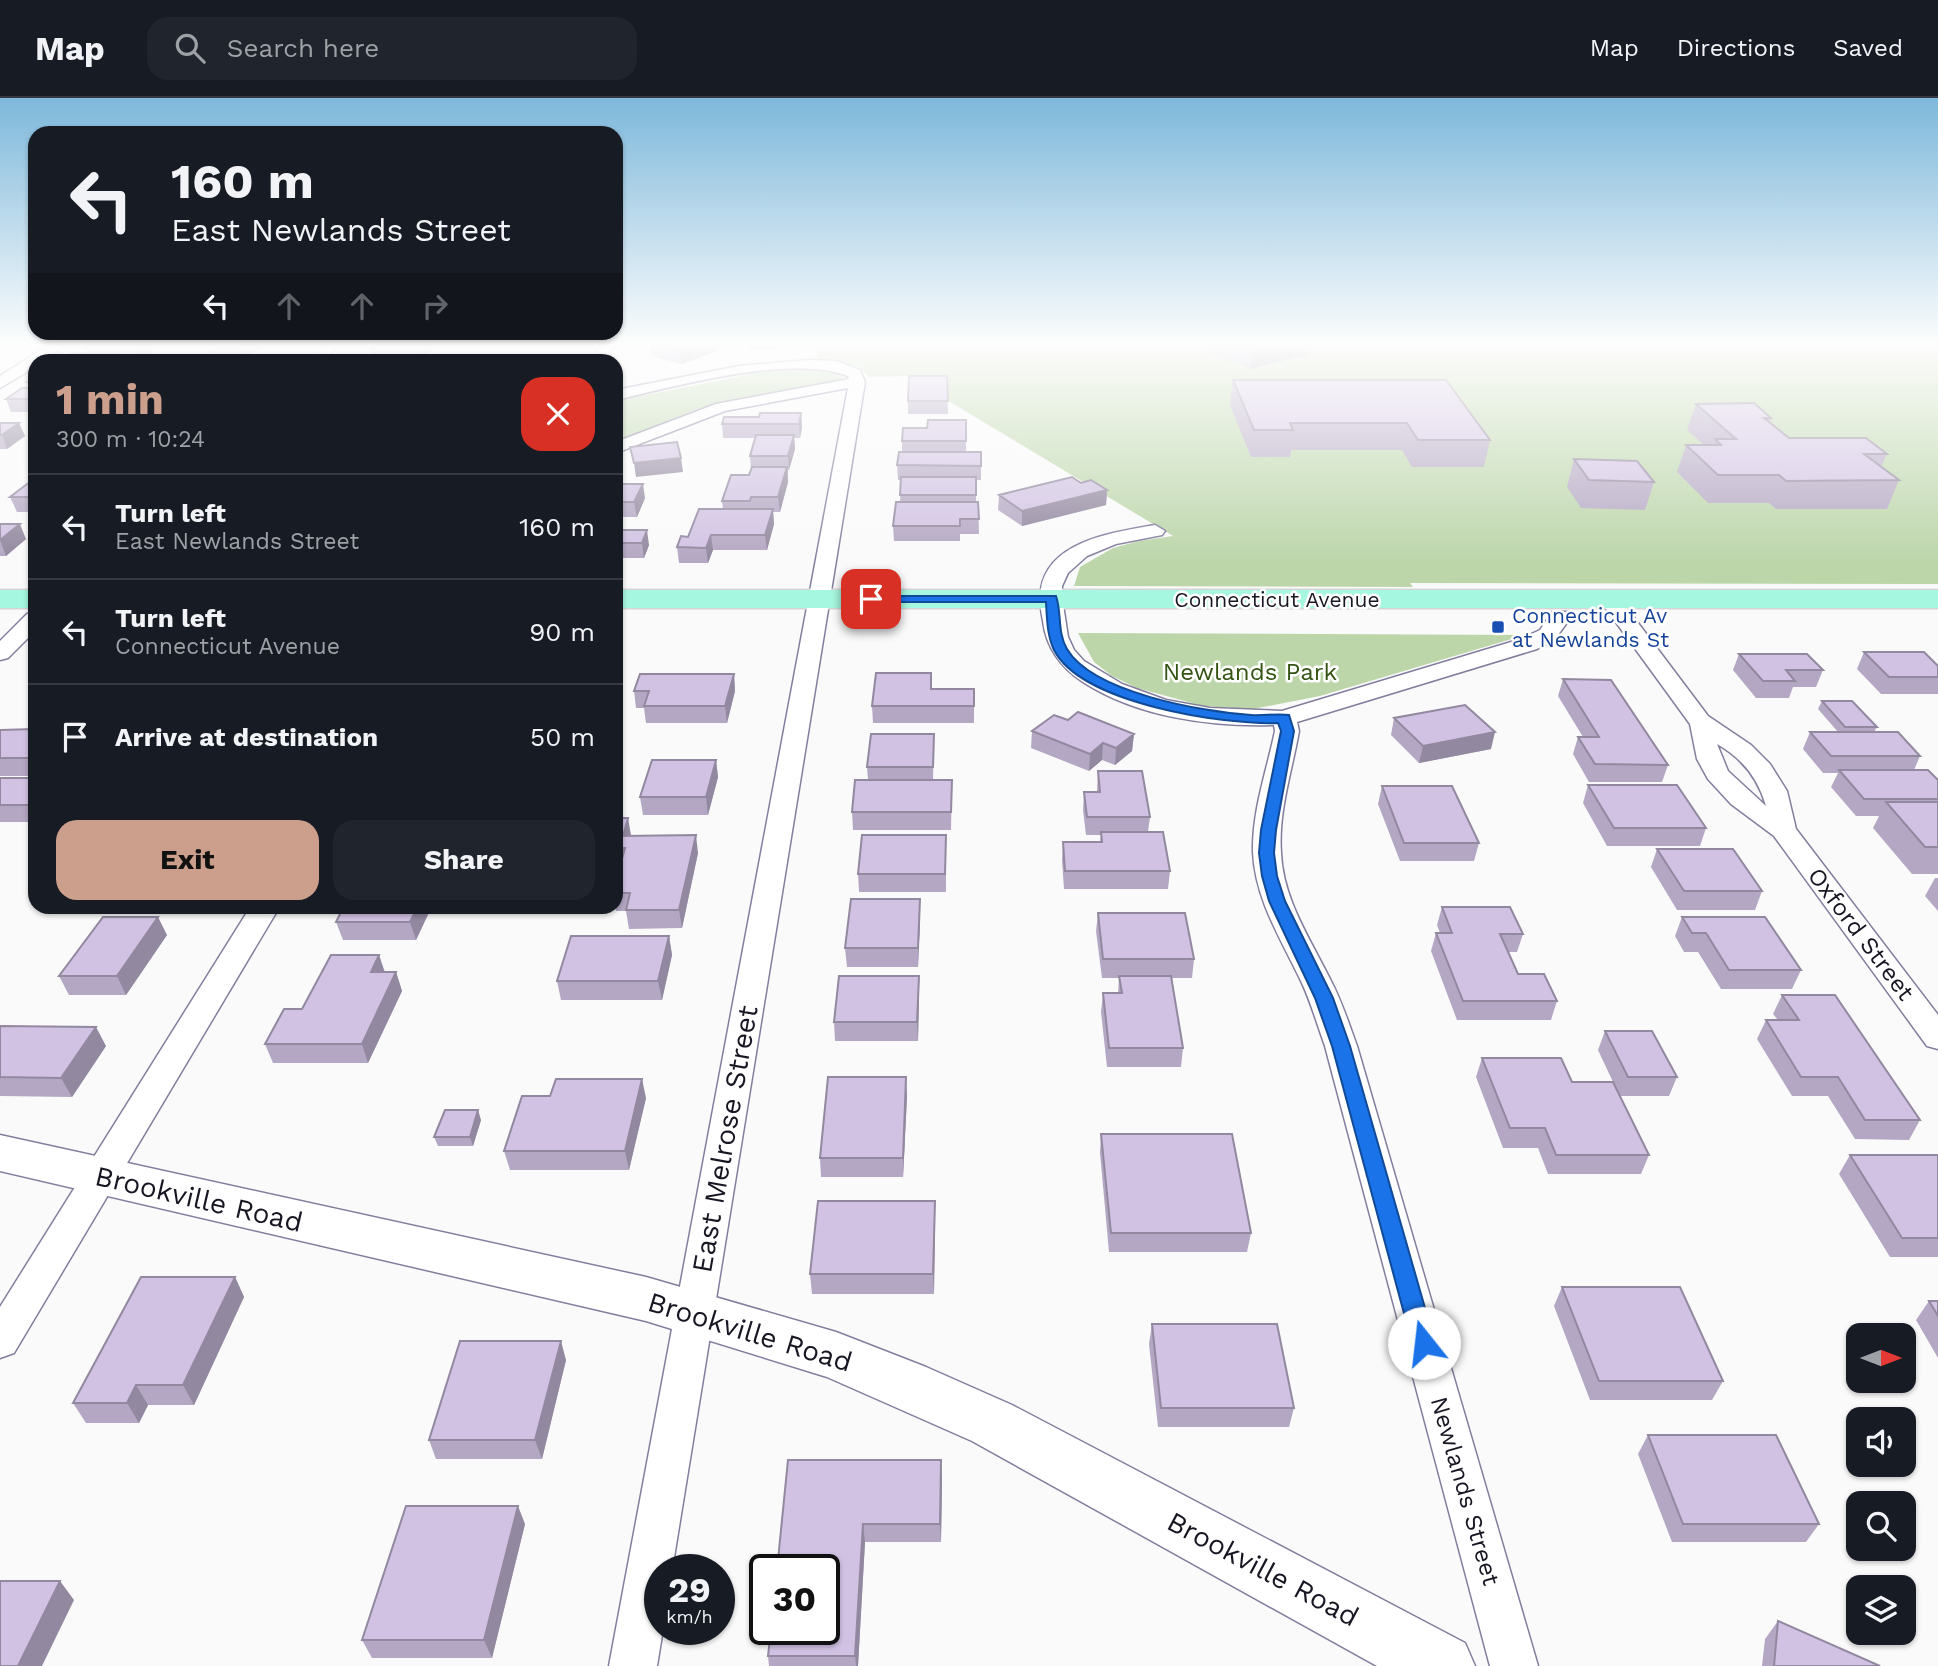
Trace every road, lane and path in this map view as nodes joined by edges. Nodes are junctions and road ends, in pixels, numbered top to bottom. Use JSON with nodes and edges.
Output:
{"nodes":[{"id":1,"x":694,"y":416,"type":"edge"},
{"id":2,"x":851,"y":416,"type":"edge"},
{"id":3,"x":623,"y":445,"type":"edge"},
{"id":4,"x":1155,"y":531,"type":"dead end"},
{"id":5,"x":0,"y":599,"type":"edge"},
{"id":6,"x":28,"y":599,"type":"edge"},
{"id":7,"x":623,"y":599,"type":"edge"},
{"id":8,"x":1938,"y":599,"type":"edge"},
{"id":9,"x":1617,"y":608,"type":"junction"},
{"id":10,"x":817,"y":609,"type":"junction"},
{"id":11,"x":1052,"y":609,"type":"junction"},
{"id":12,"x":623,"y":617,"type":"edge"},
{"id":13,"x":1560,"y":617,"type":"junction"},
{"id":14,"x":1938,"y":617,"type":"edge"},
{"id":15,"x":0,"y":618,"type":"edge"},
{"id":16,"x":28,"y":618,"type":"edge"},
{"id":17,"x":28,"y":625,"type":"edge"},
{"id":18,"x":0,"y":653,"type":"edge"},
{"id":19,"x":1284,"y":718,"type":"junction"},
{"id":20,"x":1702,"y":724,"type":"junction"},
{"id":21,"x":1783,"y":830,"type":"junction"},
{"id":22,"x":261,"y":914,"type":"edge"},
{"id":23,"x":1938,"y":1038,"type":"edge"},
{"id":24,"x":0,"y":1153,"type":"edge"},
{"id":25,"x":100,"y":1177,"type":"junction"},
{"id":26,"x":695,"y":1313,"type":"junction"},
{"id":27,"x":0,"y":1341,"type":"edge"},
{"id":28,"x":633,"y":1666,"type":"edge"},
{"id":29,"x":1442,"y":1666,"type":"edge"},
{"id":30,"x":1514,"y":1666,"type":"edge"}],
"edges":[{"from":1,"to":3,"type":"street"},
{"from":2,"to":10,"type":"street","name":"East Melrose Street"},
{"from":4,"to":11,"type":"street"},
{"from":5,"to":6,"type":"main road"},
{"from":7,"to":10,"type":"main road","name":"Connecticut Avenue"},
{"from":8,"to":9,"type":"main road","name":"Connecticut Avenue"},
{"from":9,"to":11,"type":"main road","name":"Connecticut Avenue"},
{"from":9,"to":13,"type":"main road","name":"Connecticut Avenue"},
{"from":9,"to":14,"type":"main road","name":"Connecticut Avenue"},
{"from":9,"to":20,"type":"street","name":"Oxford Street"},
{"from":10,"to":11,"type":"main road","name":"Connecticut Avenue"},
{"from":10,"to":12,"type":"main road","name":"Connecticut Avenue"},
{"from":10,"to":26,"type":"street","name":"East Melrose Street"},
{"from":11,"to":13,"type":"main road","name":"Connecticut Avenue"},
{"from":11,"to":19,"type":"street"},
{"from":13,"to":19,"type":"street"},
{"from":15,"to":16,"type":"main road"},
{"from":17,"to":18,"type":"street"},
{"from":19,"to":30,"type":"street","name":"Newlands Street"},
{"from":20,"to":21,"type":"street","name":"Oxford Street"},
{"from":20,"to":21,"type":"street","name":"Oxford Street"},
{"from":21,"to":23,"type":"street","name":"Oxford Street"},
{"from":22,"to":25,"type":"street"},
{"from":24,"to":25,"type":"main road","name":"Brookville Road"},
{"from":25,"to":26,"type":"main road","name":"Brookville Road"},
{"from":25,"to":27,"type":"street"},
{"from":26,"to":28,"type":"street","name":"East Melrose Street"},
{"from":26,"to":29,"type":"main road","name":"Brookville Road"}]}
